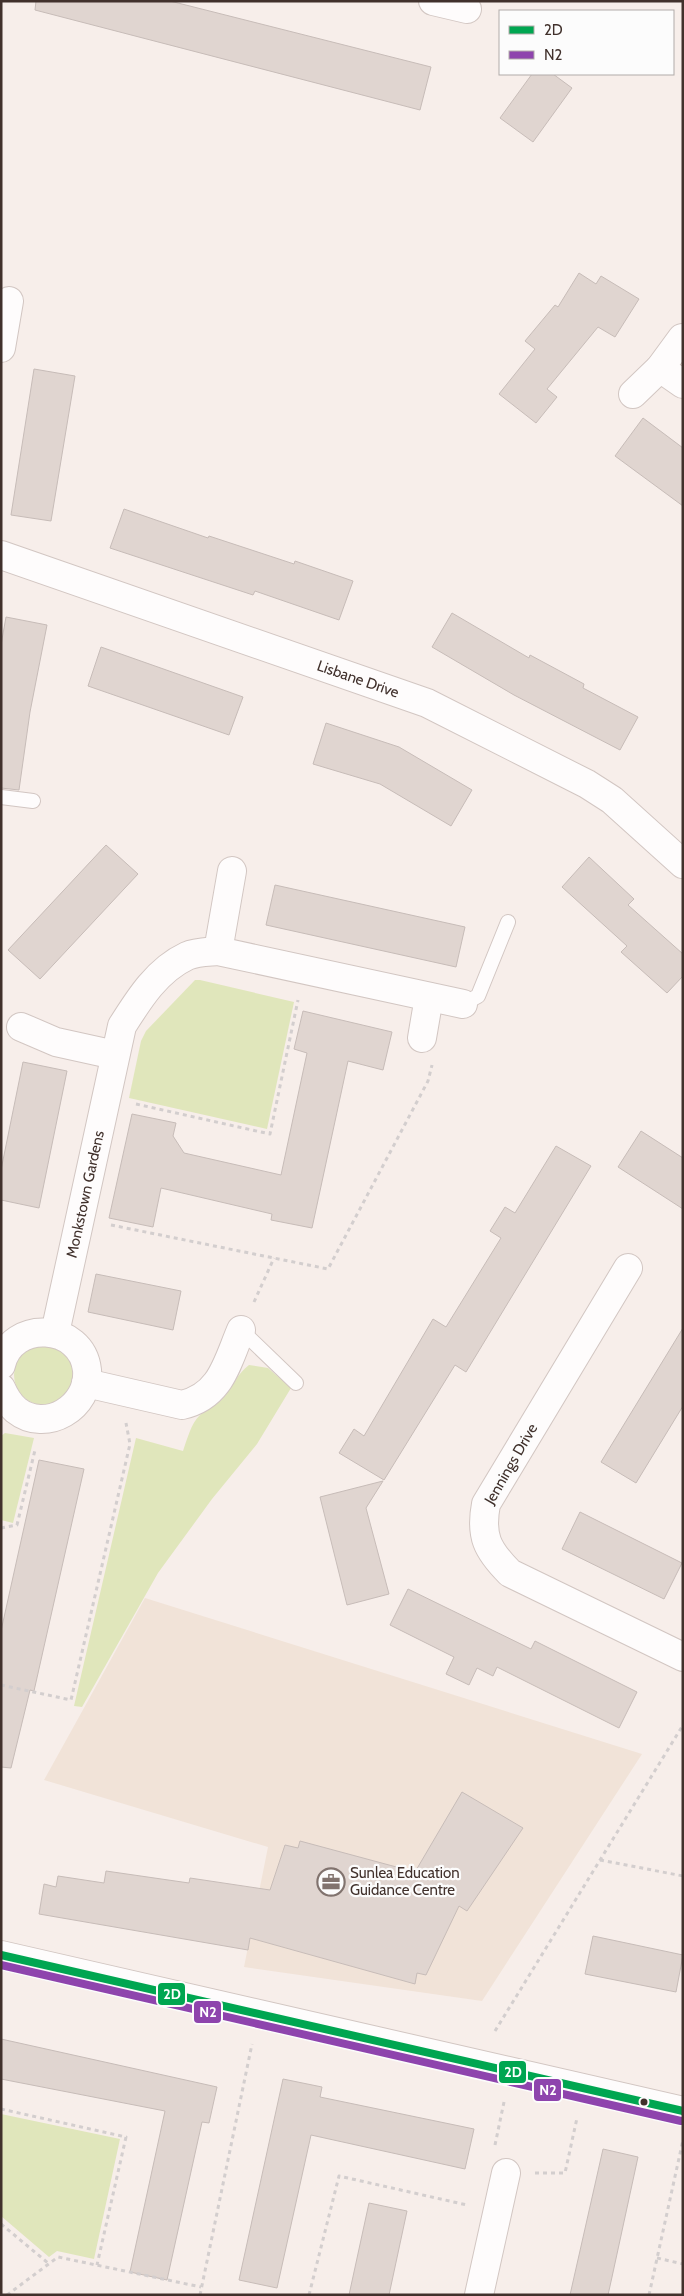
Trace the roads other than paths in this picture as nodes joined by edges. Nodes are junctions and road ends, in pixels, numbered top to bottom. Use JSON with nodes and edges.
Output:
{"nodes":[{"id":1,"x":433,"y":1,"type":"edge"},
{"id":2,"x":467,"y":9,"type":"dead end"},
{"id":3,"x":9,"y":301,"type":"dead end"},
{"id":4,"x":682,"y":338,"type":"edge"},
{"id":5,"x":1,"y":348,"type":"edge"},
{"id":6,"x":660,"y":368,"type":"junction"},
{"id":7,"x":683,"y":384,"type":"edge"},
{"id":8,"x":634,"y":394,"type":"dead end"},
{"id":9,"x":1,"y":555,"type":"edge"},
{"id":10,"x":1,"y":797,"type":"edge"},
{"id":11,"x":33,"y":801,"type":"dead end"},
{"id":12,"x":683,"y":864,"type":"edge"},
{"id":13,"x":232,"y":871,"type":"dead end"},
{"id":14,"x":508,"y":922,"type":"dead end"},
{"id":15,"x":218,"y":951,"type":"junction"},
{"id":16,"x":429,"y":997,"type":"junction"},
{"id":17,"x":463,"y":1004,"type":"joint"},
{"id":18,"x":21,"y":1027,"type":"dead end"},
{"id":19,"x":422,"y":1038,"type":"road end"},
{"id":20,"x":115,"y":1055,"type":"junction"},
{"id":21,"x":628,"y":1268,"type":"dead end"},
{"id":22,"x":241,"y":1330,"type":"joint"},
{"id":23,"x":56,"y":1333,"type":"junction"},
{"id":24,"x":1,"y":1365,"type":"edge"},
{"id":25,"x":86,"y":1383,"type":"junction"},
{"id":26,"x":296,"y":1383,"type":"dead end"},
{"id":27,"x":3,"y":1399,"type":"edge"},
{"id":28,"x":683,"y":1657,"type":"edge"},
{"id":29,"x":1,"y":1955,"type":"edge"},
{"id":30,"x":683,"y":2111,"type":"edge"},
{"id":31,"x":506,"y":2173,"type":"road end"},
{"id":32,"x":479,"y":2295,"type":"edge"}],
"edges":[{"from":1,"to":2,"type":"street"},
{"from":3,"to":5,"type":"street"},
{"from":4,"to":6,"type":"street"},
{"from":6,"to":7,"type":"street"},
{"from":6,"to":8,"type":"street"},
{"from":9,"to":12,"type":"street","name":"Lisbane Drive"},
{"from":10,"to":11,"type":"lane"},
{"from":13,"to":15,"type":"street"},
{"from":14,"to":17,"type":"lane"},
{"from":15,"to":16,"type":"street","name":"Monkstown Gardens"},
{"from":15,"to":20,"type":"street","name":"Monkstown Gardens"},
{"from":16,"to":17,"type":"street","name":"Monkstown Gardens"},
{"from":16,"to":19,"type":"street"},
{"from":18,"to":20,"type":"street"},
{"from":20,"to":23,"type":"street","name":"Monkstown Gardens"},
{"from":21,"to":28,"type":"street","name":"Jennings Drive"},
{"from":22,"to":25,"type":"street"},
{"from":22,"to":26,"type":"lane"},
{"from":23,"to":24,"type":"street"},
{"from":23,"to":25,"type":"street"},
{"from":25,"to":27,"type":"street"},
{"from":29,"to":30,"type":"street"},
{"from":31,"to":32,"type":"street"}]}
